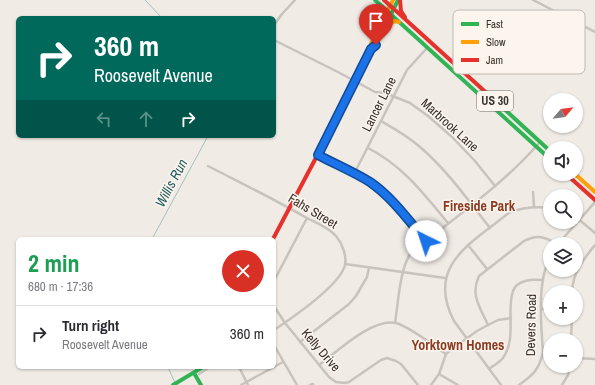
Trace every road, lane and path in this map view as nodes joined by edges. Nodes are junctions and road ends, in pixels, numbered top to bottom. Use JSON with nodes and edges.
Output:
{"nodes":[{"id":1,"x":295,"y":0,"type":"edge"},
{"id":2,"x":375,"y":0,"type":"edge"},
{"id":3,"x":384,"y":0,"type":"edge"},
{"id":4,"x":393,"y":0,"type":"edge"},
{"id":5,"x":399,"y":0,"type":"edge"},
{"id":6,"x":533,"y":0,"type":"edge"},
{"id":7,"x":392,"y":8,"type":"junction"},
{"id":8,"x":552,"y":10,"type":"edge"},
{"id":9,"x":390,"y":12,"type":"junction"},
{"id":10,"x":406,"y":19,"type":"junction"},
{"id":11,"x":276,"y":22,"type":"edge"},
{"id":12,"x":400,"y":22,"type":"junction"},
{"id":13,"x":585,"y":27,"type":"edge"},
{"id":14,"x":383,"y":31,"type":"junction"},
{"id":15,"x":595,"y":32,"type":"edge"},
{"id":16,"x":276,"y":41,"type":"edge"},
{"id":17,"x":371,"y":48,"type":"junction"},
{"id":18,"x":427,"y":48,"type":"junction"},
{"id":19,"x":453,"y":62,"type":"edge"},
{"id":20,"x":453,"y":72,"type":"edge"},
{"id":21,"x":456,"y":74,"type":"edge"},
{"id":22,"x":466,"y":74,"type":"edge"},
{"id":23,"x":355,"y":81,"type":"junction"},
{"id":24,"x":394,"y":96,"type":"junction"},
{"id":25,"x":382,"y":121,"type":"junction"},
{"id":26,"x":540,"y":142,"type":"junction"},
{"id":27,"x":543,"y":145,"type":"edge"},
{"id":28,"x":536,"y":147,"type":"junction"},
{"id":29,"x":368,"y":148,"type":"junction"},
{"id":30,"x":543,"y":154,"type":"edge"},
{"id":31,"x":318,"y":155,"type":"junction"},
{"id":32,"x":208,"y":166,"type":"dead end"},
{"id":33,"x":354,"y":174,"type":"junction"},
{"id":34,"x":574,"y":181,"type":"edge"},
{"id":35,"x":583,"y":181,"type":"edge"},
{"id":36,"x":495,"y":186,"type":"junction"},
{"id":37,"x":533,"y":192,"type":"dead end"},
{"id":38,"x":595,"y":192,"type":"edge"},
{"id":39,"x":595,"y":201,"type":"edge"},
{"id":40,"x":472,"y":205,"type":"junction"},
{"id":41,"x":534,"y":206,"type":"junction"},
{"id":42,"x":543,"y":207,"type":"edge"},
{"id":43,"x":290,"y":208,"type":"junction"},
{"id":44,"x":583,"y":215,"type":"edge"},
{"id":45,"x":307,"y":218,"type":"junction"},
{"id":46,"x":583,"y":222,"type":"edge"},
{"id":47,"x":448,"y":223,"type":"junction"},
{"id":48,"x":490,"y":228,"type":"junction"},
{"id":49,"x":571,"y":229,"type":"edge"},
{"id":50,"x":595,"y":233,"type":"edge"},
{"id":51,"x":274,"y":237,"type":"edge"},
{"id":52,"x":543,"y":237,"type":"edge"},
{"id":53,"x":564,"y":237,"type":"edge"},
{"id":54,"x":426,"y":241,"type":"junction"},
{"id":55,"x":468,"y":245,"type":"junction"},
{"id":56,"x":595,"y":245,"type":"edge"},
{"id":57,"x":345,"y":264,"type":"junction"},
{"id":58,"x":369,"y":268,"type":"junction"},
{"id":59,"x":486,"y":269,"type":"junction"},
{"id":60,"x":403,"y":272,"type":"junction"},
{"id":61,"x":543,"y":276,"type":"edge"},
{"id":62,"x":276,"y":277,"type":"edge"},
{"id":63,"x":446,"y":278,"type":"junction"},
{"id":64,"x":542,"y":280,"type":"junction"},
{"id":65,"x":573,"y":285,"type":"edge"},
{"id":66,"x":276,"y":309,"type":"edge"},
{"id":67,"x":542,"y":309,"type":"joint"},
{"id":68,"x":511,"y":318,"type":"junction"},
{"id":69,"x":285,"y":323,"type":"junction"},
{"id":70,"x":395,"y":323,"type":"junction"},
{"id":71,"x":488,"y":325,"type":"junction"},
{"id":72,"x":276,"y":329,"type":"edge"},
{"id":73,"x":465,"y":339,"type":"junction"},
{"id":74,"x":300,"y":342,"type":"junction"},
{"id":75,"x":276,"y":349,"type":"edge"},
{"id":76,"x":446,"y":354,"type":"junction"},
{"id":77,"x":583,"y":358,"type":"edge"},
{"id":78,"x":595,"y":359,"type":"edge"},
{"id":79,"x":283,"y":362,"type":"junction"},
{"id":80,"x":319,"y":365,"type":"junction"},
{"id":81,"x":276,"y":366,"type":"edge"},
{"id":82,"x":200,"y":369,"type":"edge"},
{"id":83,"x":207,"y":369,"type":"edge"},
{"id":84,"x":240,"y":369,"type":"edge"},
{"id":85,"x":272,"y":369,"type":"edge"},
{"id":86,"x":489,"y":369,"type":"junction"},
{"id":87,"x":194,"y":373,"type":"junction"},
{"id":88,"x":568,"y":373,"type":"edge"},
{"id":89,"x":199,"y":374,"type":"dead end"},
{"id":90,"x":439,"y":374,"type":"junction"},
{"id":91,"x":175,"y":384,"type":"edge"},
{"id":92,"x":247,"y":384,"type":"edge"},
{"id":93,"x":345,"y":384,"type":"edge"},
{"id":94,"x":200,"y":385,"type":"edge"},
{"id":95,"x":241,"y":385,"type":"edge"},
{"id":96,"x":297,"y":385,"type":"edge"},
{"id":97,"x":418,"y":385,"type":"edge"},
{"id":98,"x":431,"y":385,"type":"edge"},
{"id":99,"x":458,"y":385,"type":"edge"},
{"id":100,"x":501,"y":385,"type":"edge"},
{"id":101,"x":519,"y":385,"type":"edge"},
{"id":102,"x":562,"y":385,"type":"edge"}],
"edges":[{"from":1,"to":11,"type":"street"},
{"from":2,"to":9,"type":"main road","number":"US 30"},
{"from":3,"to":7,"type":"main road","number":"US 30"},
{"from":4,"to":7,"type":"main road"},
{"from":5,"to":7,"type":"main road"},
{"from":5,"to":10,"type":"main road"},
{"from":6,"to":8,"type":"street"},
{"from":7,"to":9,"type":"main road"},
{"from":7,"to":10,"type":"main road","number":"US 30"},
{"from":9,"to":12,"type":"main road","number":"US 30"},
{"from":9,"to":14,"type":"main road"},
{"from":9,"to":17,"type":"main road"},
{"from":10,"to":19,"type":"main road","number":"US 30"},
{"from":12,"to":14,"type":"main road"},
{"from":12,"to":18,"type":"main road","number":"US 30"},
{"from":13,"to":15,"type":"street"},
{"from":14,"to":17,"type":"main road"},
{"from":16,"to":23,"type":"street","name":"Marbrook Lane"},
{"from":17,"to":23,"type":"main road"},
{"from":18,"to":20,"type":"main road","number":"US 30"},
{"from":18,"to":24,"type":"street","name":"Lancer Lane"},
{"from":21,"to":28,"type":"main road","number":"US 30"},
{"from":22,"to":26,"type":"main road","number":"US 30"},
{"from":23,"to":24,"type":"street","name":"Marbrook Lane"},
{"from":23,"to":31,"type":"main road"},
{"from":24,"to":25,"type":"street","name":"Lancer Lane"},
{"from":24,"to":36,"type":"street","name":"Marbrook Lane"},
{"from":25,"to":29,"type":"street","name":"Lancer Lane"},
{"from":25,"to":40,"type":"street"},
{"from":26,"to":27,"type":"main road","number":"US 30"},
{"from":26,"to":28,"type":"street"},
{"from":28,"to":30,"type":"main road","number":"US 30"},
{"from":28,"to":36,"type":"street"},
{"from":29,"to":33,"type":"street","name":"Lancer Lane"},
{"from":29,"to":47,"type":"street"},
{"from":31,"to":33,"type":"street"},
{"from":31,"to":43,"type":"main road"},
{"from":32,"to":43,"type":"street","name":"Fahs Street"},
{"from":33,"to":54,"type":"street"},
{"from":34,"to":39,"type":"main road"},
{"from":35,"to":38,"type":"main road"},
{"from":36,"to":40,"type":"street"},
{"from":37,"to":41,"type":"street"},
{"from":39,"to":44,"type":"street"},
{"from":40,"to":47,"type":"street"},
{"from":40,"to":48,"type":"street"},
{"from":41,"to":42,"type":"street"},
{"from":41,"to":48,"type":"street"},
{"from":43,"to":45,"type":"street","name":"Fahs Street"},
{"from":43,"to":51,"type":"main road"},
{"from":45,"to":57,"type":"street","name":"Fahs Street"},
{"from":45,"to":62,"type":"street"},
{"from":46,"to":50,"type":"street"},
{"from":47,"to":54,"type":"street"},
{"from":48,"to":55,"type":"street"},
{"from":49,"to":53,"type":"street"},
{"from":52,"to":59,"type":"street"},
{"from":54,"to":60,"type":"street"},
{"from":55,"to":59,"type":"street"},
{"from":55,"to":63,"type":"street"},
{"from":56,"to":65,"type":"street"},
{"from":57,"to":58,"type":"street"},
{"from":57,"to":69,"type":"street"},
{"from":58,"to":60,"type":"street"},
{"from":58,"to":74,"type":"street"},
{"from":59,"to":71,"type":"street"},
{"from":60,"to":63,"type":"street"},
{"from":60,"to":70,"type":"street"},
{"from":61,"to":64,"type":"street","name":"Devers Road"},
{"from":63,"to":73,"type":"street"},
{"from":64,"to":67,"type":"street","name":"Devers Road"},
{"from":64,"to":68,"type":"street"},
{"from":66,"to":69,"type":"street","name":"Kelly Drive"},
{"from":67,"to":101,"type":"street","name":"Devers Road"},
{"from":68,"to":71,"type":"street"},
{"from":68,"to":86,"type":"street"},
{"from":69,"to":72,"type":"street"},
{"from":69,"to":74,"type":"street","name":"Kelly Drive"},
{"from":70,"to":76,"type":"street"},
{"from":70,"to":80,"type":"street"},
{"from":71,"to":73,"type":"street"},
{"from":73,"to":76,"type":"street"},
{"from":73,"to":86,"type":"street"},
{"from":74,"to":80,"type":"street","name":"Kelly Drive"},
{"from":75,"to":79,"type":"street"},
{"from":76,"to":90,"type":"street"},
{"from":77,"to":78,"type":"street"},
{"from":79,"to":81,"type":"street"},
{"from":79,"to":96,"type":"street"},
{"from":80,"to":93,"type":"street","name":"Kelly Drive"},
{"from":82,"to":87,"type":"main road"},
{"from":83,"to":89,"type":"street"},
{"from":84,"to":92,"type":"street"},
{"from":85,"to":92,"type":"street"},
{"from":86,"to":100,"type":"street"},
{"from":87,"to":91,"type":"main road"},
{"from":87,"to":94,"type":"main road"},
{"from":88,"to":102,"type":"street"},
{"from":90,"to":98,"type":"street"},
{"from":90,"to":99,"type":"street"},
{"from":92,"to":95,"type":"street"},
{"from":93,"to":97,"type":"street","name":"Kelly Drive"}]}
